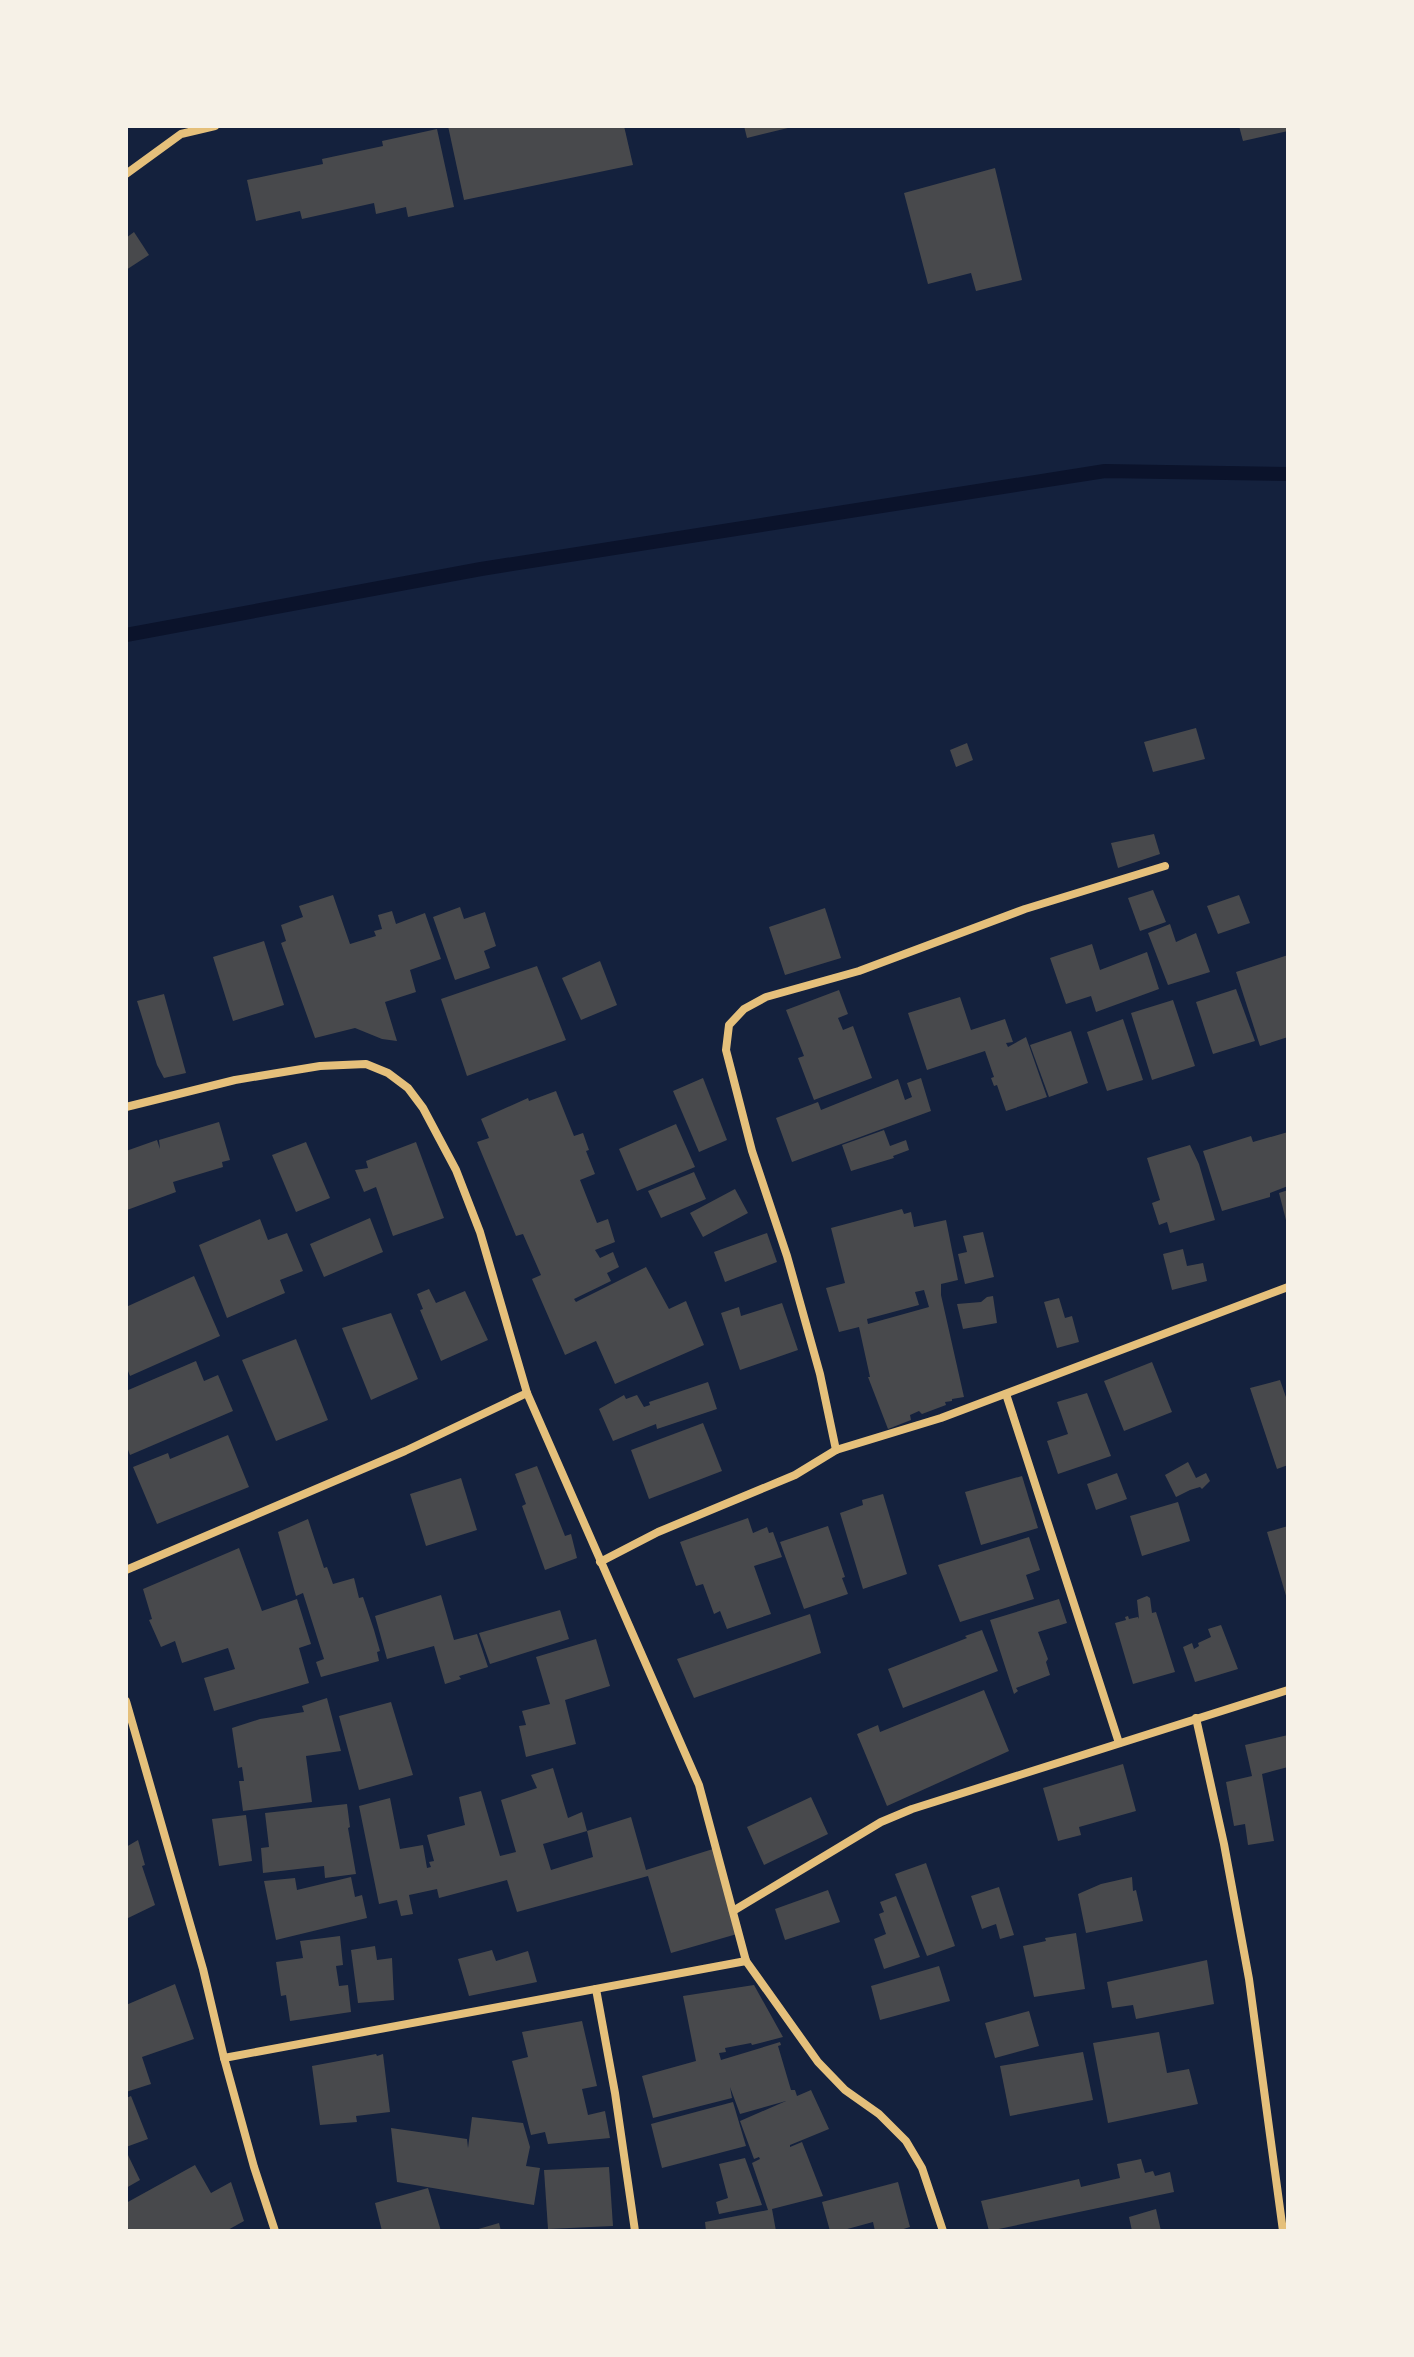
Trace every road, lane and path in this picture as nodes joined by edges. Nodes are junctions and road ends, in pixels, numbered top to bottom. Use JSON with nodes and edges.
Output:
{"nodes":[{"id":1,"x":215,"y":126,"type":"edge"},
{"id":2,"x":178,"y":130,"type":"edge"},
{"id":3,"x":126,"y":174,"type":"edge"},
{"id":4,"x":1165,"y":866,"type":"dead end"},
{"id":5,"x":126,"y":1107,"type":"edge"},
{"id":6,"x":1288,"y":1287,"type":"edge"},
{"id":7,"x":527,"y":1393,"type":"junction"},
{"id":8,"x":1006,"y":1394,"type":"junction"},
{"id":9,"x":836,"y":1450,"type":"junction"},
{"id":10,"x":600,"y":1562,"type":"junction"},
{"id":11,"x":126,"y":1570,"type":"edge"},
{"id":12,"x":1288,"y":1690,"type":"edge"},
{"id":13,"x":126,"y":1701,"type":"edge"},
{"id":14,"x":1196,"y":1718,"type":"junction"},
{"id":15,"x":1119,"y":1743,"type":"junction"},
{"id":16,"x":733,"y":1911,"type":"junction"},
{"id":17,"x":746,"y":1961,"type":"junction"},
{"id":18,"x":596,"y":1989,"type":"junction"},
{"id":19,"x":224,"y":2058,"type":"junction"},
{"id":20,"x":275,"y":2231,"type":"edge"},
{"id":21,"x":635,"y":2231,"type":"edge"},
{"id":22,"x":943,"y":2231,"type":"edge"},
{"id":23,"x":1283,"y":2231,"type":"edge"}],
"edges":[{"from":1,"to":2,"type":"street"},
{"from":2,"to":3,"type":"street"},
{"from":4,"to":9,"type":"street"},
{"from":5,"to":7,"type":"street"},
{"from":6,"to":8,"type":"street"},
{"from":7,"to":10,"type":"street"},
{"from":7,"to":11,"type":"street"},
{"from":8,"to":9,"type":"street"},
{"from":8,"to":15,"type":"street"},
{"from":9,"to":10,"type":"street"},
{"from":10,"to":16,"type":"street"},
{"from":12,"to":14,"type":"street"},
{"from":13,"to":19,"type":"street"},
{"from":14,"to":15,"type":"street"},
{"from":14,"to":23,"type":"street"},
{"from":15,"to":16,"type":"street"},
{"from":16,"to":17,"type":"street"},
{"from":17,"to":18,"type":"street"},
{"from":17,"to":22,"type":"street"},
{"from":18,"to":19,"type":"street"},
{"from":18,"to":21,"type":"street"},
{"from":19,"to":20,"type":"street"}]}
